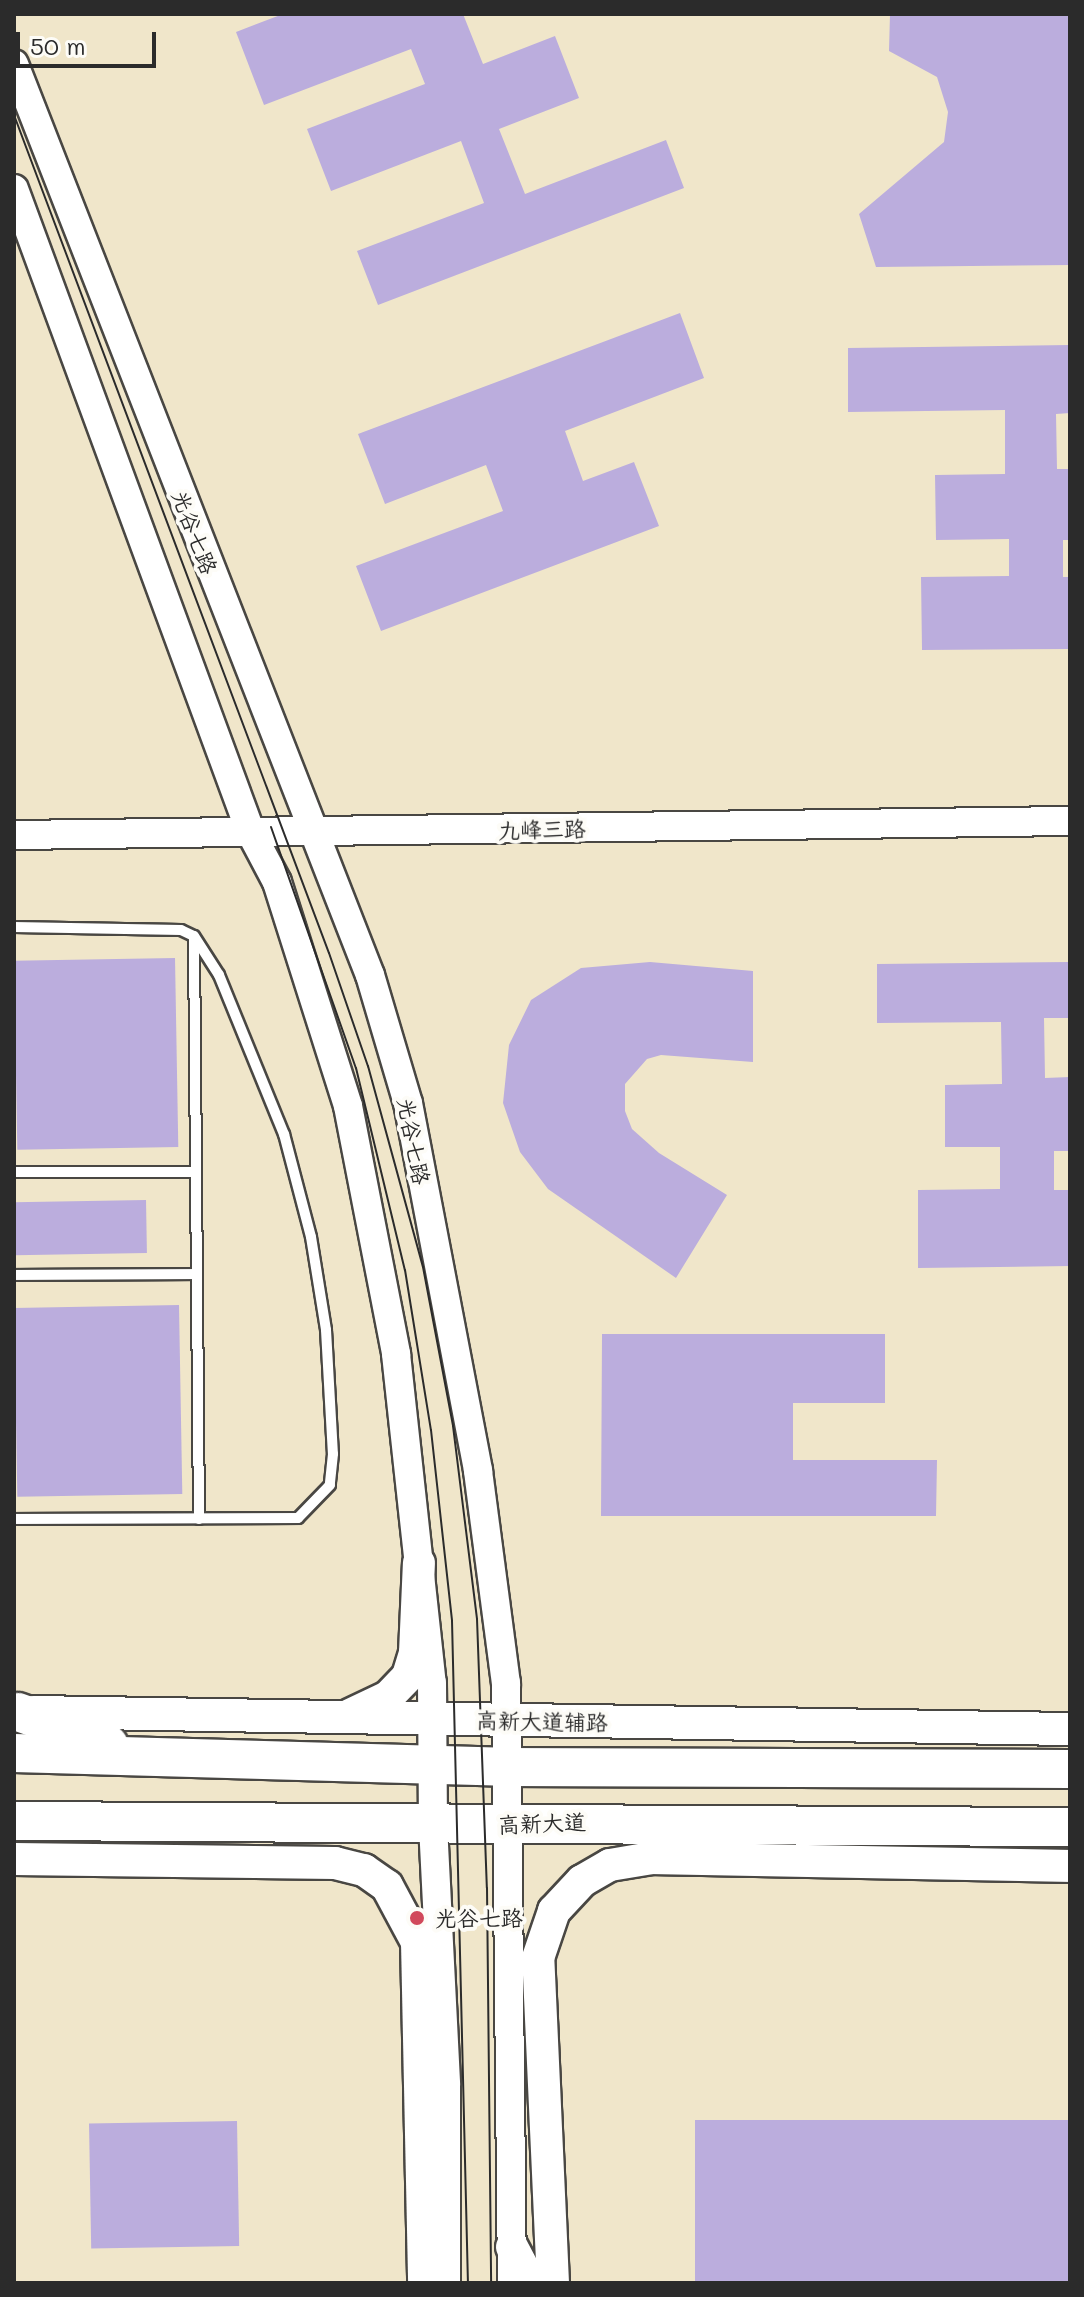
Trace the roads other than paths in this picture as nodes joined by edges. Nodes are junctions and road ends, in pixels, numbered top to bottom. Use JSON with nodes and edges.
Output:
{"nodes":[{"id":1,"x":14,"y":64,"type":"edge"},
{"id":2,"x":14,"y":189,"type":"edge"},
{"id":3,"x":1070,"y":821,"type":"edge"},
{"id":4,"x":311,"y":832,"type":"junction"},
{"id":5,"x":251,"y":833,"type":"junction"},
{"id":6,"x":14,"y":835,"type":"edge"},
{"id":7,"x":14,"y":927,"type":"edge"},
{"id":8,"x":194,"y":936,"type":"junction"},
{"id":9,"x":14,"y":1172,"type":"edge"},
{"id":10,"x":196,"y":1172,"type":"junction"},
{"id":11,"x":197,"y":1274,"type":"junction"},
{"id":12,"x":14,"y":1275,"type":"edge"},
{"id":13,"x":14,"y":1519,"type":"edge"},
{"id":14,"x":199,"y":1519,"type":"junction"},
{"id":15,"x":419,"y":1563,"type":"junction"},
{"id":16,"x":16,"y":1712,"type":"edge"},
{"id":17,"x":346,"y":1717,"type":"junction"},
{"id":18,"x":432,"y":1719,"type":"junction"},
{"id":19,"x":505,"y":1720,"type":"junction"},
{"id":20,"x":1070,"y":1729,"type":"edge"},
{"id":21,"x":14,"y":1753,"type":"edge"},
{"id":22,"x":141,"y":1756,"type":"junction"},
{"id":23,"x":432,"y":1764,"type":"junction"},
{"id":24,"x":504,"y":1767,"type":"junction"},
{"id":25,"x":741,"y":1768,"type":"junction"},
{"id":26,"x":1070,"y":1769,"type":"edge"},
{"id":27,"x":14,"y":1821,"type":"edge"},
{"id":28,"x":741,"y":1822,"type":"junction"},
{"id":29,"x":242,"y":1824,"type":"junction"},
{"id":30,"x":433,"y":1825,"type":"junction"},
{"id":31,"x":505,"y":1826,"type":"junction"},
{"id":32,"x":1070,"y":1827,"type":"edge"},
{"id":33,"x":14,"y":1859,"type":"edge"},
{"id":34,"x":1070,"y":1866,"type":"edge"},
{"id":35,"x":364,"y":1870,"type":"junction"},
{"id":36,"x":405,"y":1913,"type":"junction"},
{"id":37,"x":538,"y":1958,"type":"junction"},
{"id":38,"x":441,"y":1990,"type":"junction"},
{"id":39,"x":510,"y":2067,"type":"junction"},
{"id":40,"x":446,"y":2085,"type":"junction"},
{"id":41,"x":422,"y":2160,"type":"junction"},
{"id":42,"x":512,"y":2247,"type":"junction"},
{"id":43,"x":424,"y":2283,"type":"edge"},
{"id":44,"x":446,"y":2283,"type":"edge"},
{"id":45,"x":512,"y":2283,"type":"edge"},
{"id":46,"x":531,"y":2283,"type":"edge"},
{"id":47,"x":553,"y":2283,"type":"edge"}],
"edges":[{"from":1,"to":4,"type":"street","name":"光谷七路"},
{"from":2,"to":5,"type":"street"},
{"from":3,"to":4,"type":"street","name":"九峰三路"},
{"from":4,"to":5,"type":"street","name":"九峰三路"},
{"from":4,"to":19,"type":"street","name":"光谷七路"},
{"from":5,"to":6,"type":"street","name":"九峰三路"},
{"from":5,"to":15,"type":"street"},
{"from":7,"to":8,"type":"lane"},
{"from":8,"to":10,"type":"lane"},
{"from":8,"to":14,"type":"lane"},
{"from":9,"to":10,"type":"lane"},
{"from":10,"to":11,"type":"lane"},
{"from":11,"to":12,"type":"lane"},
{"from":11,"to":14,"type":"lane"},
{"from":13,"to":14,"type":"lane"},
{"from":15,"to":17,"type":"main road"},
{"from":15,"to":18,"type":"street"},
{"from":16,"to":17,"type":"main road","name":"高新大道辅路"},
{"from":16,"to":22,"type":"highway"},
{"from":17,"to":18,"type":"main road","name":"高新大道辅路"},
{"from":18,"to":19,"type":"main road","name":"高新大道辅路"},
{"from":18,"to":23,"type":"street"},
{"from":19,"to":20,"type":"main road","name":"高新大道辅路"},
{"from":19,"to":24,"type":"street","name":"光谷七路"},
{"from":21,"to":22,"type":"highway"},
{"from":22,"to":23,"type":"highway"},
{"from":23,"to":24,"type":"highway"},
{"from":23,"to":30,"type":"street"},
{"from":24,"to":25,"type":"highway"},
{"from":24,"to":31,"type":"street","name":"光谷七路"},
{"from":25,"to":26,"type":"highway"},
{"from":25,"to":28,"type":"highway"},
{"from":27,"to":29,"type":"highway","name":"高新大道"},
{"from":28,"to":31,"type":"highway","name":"高新大道"},
{"from":28,"to":32,"type":"highway","name":"高新大道"},
{"from":29,"to":30,"type":"highway","name":"高新大道"},
{"from":29,"to":35,"type":"main road"},
{"from":30,"to":31,"type":"highway","name":"高新大道"},
{"from":30,"to":38,"type":"street"},
{"from":31,"to":39,"type":"street","name":"光谷七路"},
{"from":33,"to":35,"type":"main road"},
{"from":34,"to":37,"type":"main road"},
{"from":35,"to":36,"type":"main road"},
{"from":36,"to":38,"type":"street"},
{"from":36,"to":41,"type":"main road"},
{"from":37,"to":39,"type":"street"},
{"from":37,"to":47,"type":"main road"},
{"from":38,"to":40,"type":"street"},
{"from":39,"to":42,"type":"street","name":"光谷七路"},
{"from":40,"to":41,"type":"street"},
{"from":40,"to":44,"type":"street"},
{"from":41,"to":43,"type":"main road"},
{"from":42,"to":45,"type":"street","name":"光谷七路"},
{"from":42,"to":46,"type":"main road"}]}
